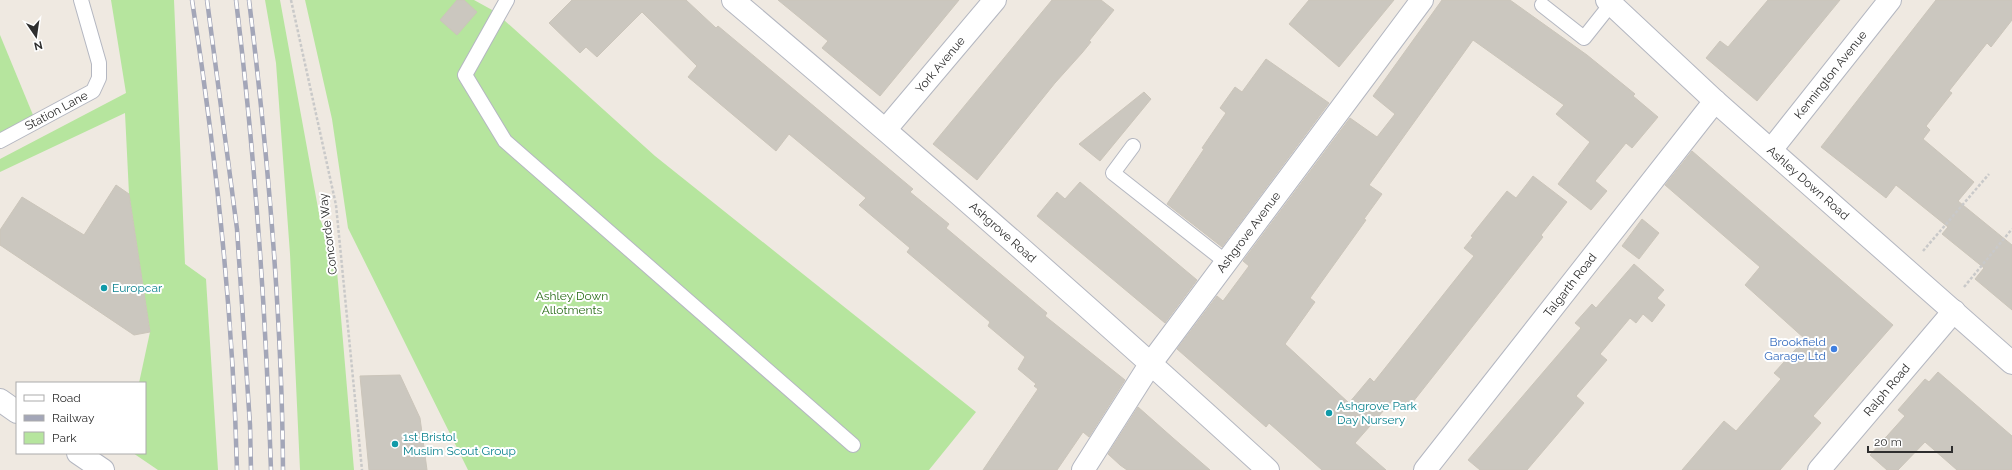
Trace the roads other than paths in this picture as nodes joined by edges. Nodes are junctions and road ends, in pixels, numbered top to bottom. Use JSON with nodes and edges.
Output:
{"nodes":[{"id":1,"x":81,"y":0,"type":"edge"},
{"id":2,"x":507,"y":0,"type":"edge"},
{"id":3,"x":733,"y":0,"type":"edge"},
{"id":4,"x":995,"y":0,"type":"edge"},
{"id":5,"x":1422,"y":0,"type":"edge"},
{"id":6,"x":1890,"y":0,"type":"edge"},
{"id":7,"x":1609,"y":2,"type":"edge"},
{"id":8,"x":1542,"y":5,"type":"dead end"},
{"id":9,"x":1715,"y":101,"type":"junction"},
{"id":10,"x":886,"y":129,"type":"junction"},
{"id":11,"x":0,"y":141,"type":"edge"},
{"id":12,"x":1133,"y":146,"type":"dead end"},
{"id":13,"x":1771,"y":150,"type":"junction"},
{"id":14,"x":1226,"y":262,"type":"junction"},
{"id":15,"x":1951,"y":308,"type":"junction"},
{"id":16,"x":1151,"y":363,"type":"junction"},
{"id":17,"x":2012,"y":363,"type":"edge"},
{"id":18,"x":0,"y":400,"type":"edge"},
{"id":19,"x":16,"y":411,"type":"edge"},
{"id":20,"x":853,"y":445,"type":"dead end"},
{"id":21,"x":79,"y":454,"type":"edge"},
{"id":22,"x":103,"y":470,"type":"edge"},
{"id":23,"x":1083,"y":470,"type":"edge"},
{"id":24,"x":1268,"y":470,"type":"edge"},
{"id":25,"x":1425,"y":470,"type":"edge"},
{"id":26,"x":1820,"y":470,"type":"edge"}],
"edges":[{"from":1,"to":11,"type":"lane","name":"Station Lane"},
{"from":2,"to":20,"type":"lane"},
{"from":3,"to":10,"type":"street","name":"Ashgrove Road"},
{"from":4,"to":10,"type":"street","name":"York Avenue"},
{"from":5,"to":14,"type":"street","name":"Ashgrove Avenue"},
{"from":6,"to":13,"type":"street","name":"Kennington Avenue"},
{"from":7,"to":8,"type":"lane"},
{"from":7,"to":9,"type":"street","name":"Ashley Down Road"},
{"from":9,"to":13,"type":"street","name":"Ashley Down Road"},
{"from":9,"to":25,"type":"street","name":"Talgarth Road"},
{"from":10,"to":16,"type":"street","name":"Ashgrove Road"},
{"from":12,"to":14,"type":"lane"},
{"from":13,"to":15,"type":"street","name":"Ashley Down Road"},
{"from":14,"to":16,"type":"street","name":"Ashgrove Avenue"},
{"from":15,"to":17,"type":"street","name":"Ashley Down Road"},
{"from":15,"to":26,"type":"street","name":"Ralph Road"},
{"from":16,"to":23,"type":"street","name":"Ashgrove Avenue"},
{"from":16,"to":24,"type":"street","name":"Ashgrove Road"},
{"from":18,"to":19,"type":"street"},
{"from":21,"to":22,"type":"street"}]}
